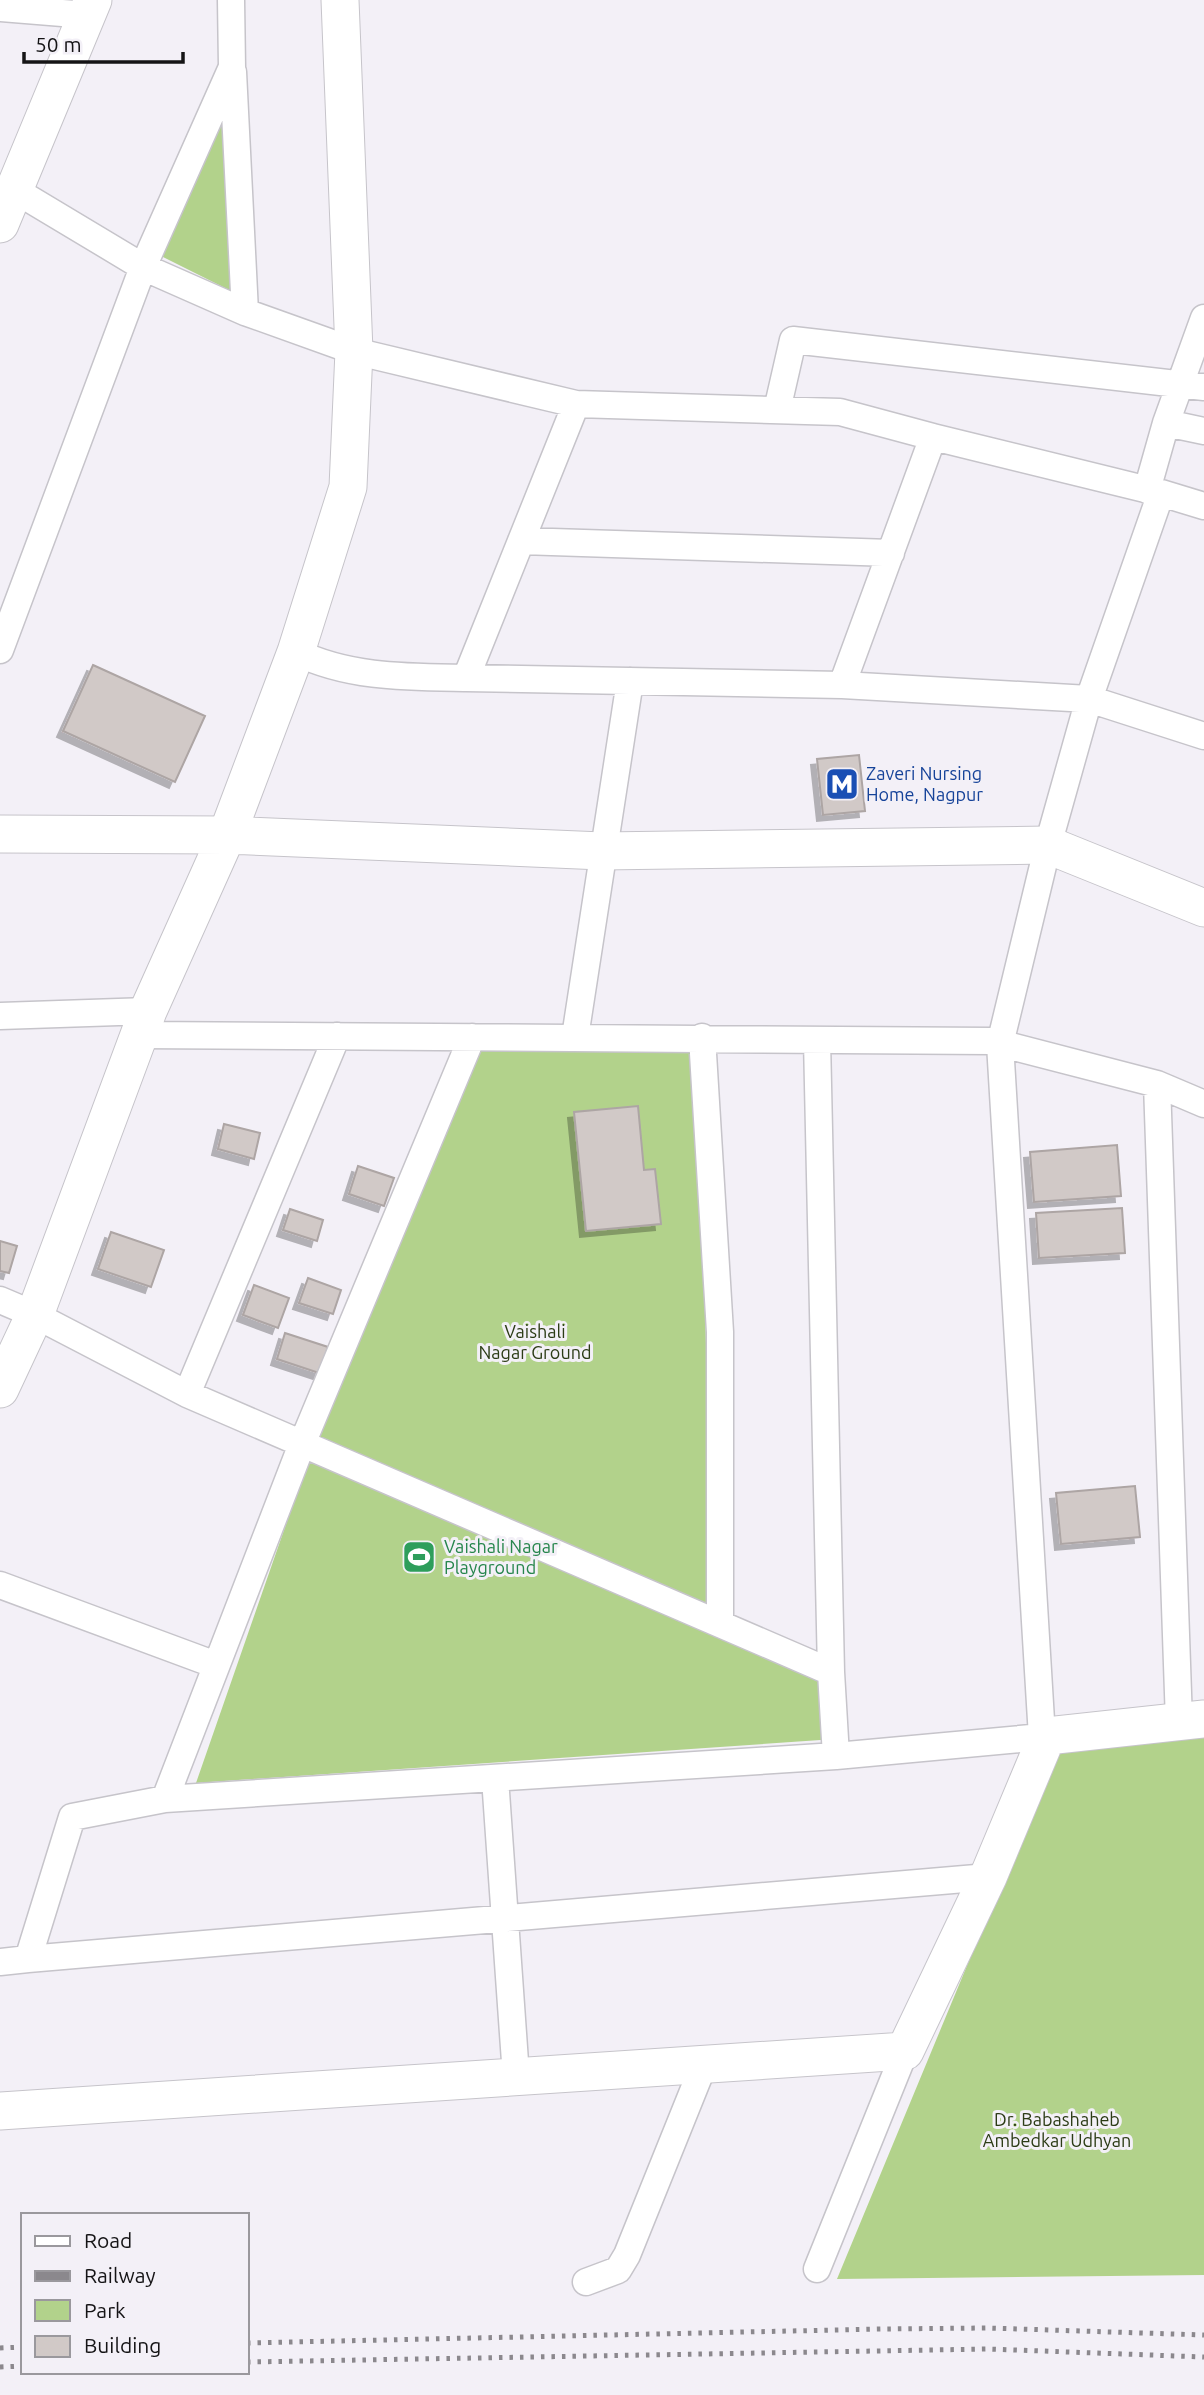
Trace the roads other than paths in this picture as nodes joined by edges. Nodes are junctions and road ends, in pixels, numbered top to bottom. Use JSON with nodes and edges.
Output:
{"nodes":[{"id":1,"x":231,"y":0,"type":"edge"},
{"id":2,"x":340,"y":0,"type":"edge"},
{"id":3,"x":90,"y":7,"type":"edge"},
{"id":4,"x":0,"y":8,"type":"edge"},
{"id":5,"x":232,"y":67,"type":"junction"},
{"id":6,"x":7,"y":189,"type":"edge"},
{"id":7,"x":0,"y":225,"type":"edge"},
{"id":8,"x":143,"y":267,"type":"junction"},
{"id":9,"x":245,"y":312,"type":"junction"},
{"id":10,"x":1204,"y":318,"type":"edge"},
{"id":11,"x":354,"y":351,"type":"junction"},
{"id":12,"x":1192,"y":386,"type":"edge"},
{"id":13,"x":576,"y":404,"type":"junction"},
{"id":14,"x":778,"y":410,"type":"junction"},
{"id":15,"x":1166,"y":422,"type":"junction"},
{"id":16,"x":1204,"y":431,"type":"edge"},
{"id":17,"x":933,"y":438,"type":"junction"},
{"id":18,"x":1154,"y":491,"type":"junction"},
{"id":19,"x":1204,"y":506,"type":"edge"},
{"id":20,"x":521,"y":541,"type":"junction"},
{"id":21,"x":891,"y":552,"type":"junction"},
{"id":22,"x":0,"y":650,"type":"edge"},
{"id":23,"x":296,"y":652,"type":"junction"},
{"id":24,"x":466,"y":678,"type":"junction"},
{"id":25,"x":630,"y":681,"type":"junction"},
{"id":26,"x":842,"y":685,"type":"junction"},
{"id":27,"x":1089,"y":699,"type":"junction"},
{"id":28,"x":1204,"y":736,"type":"edge"},
{"id":29,"x":0,"y":834,"type":"edge"},
{"id":30,"x":227,"y":835,"type":"junction"},
{"id":31,"x":1048,"y":845,"type":"junction"},
{"id":32,"x":602,"y":851,"type":"junction"},
{"id":33,"x":1204,"y":908,"type":"edge"},
{"id":34,"x":0,"y":1016,"type":"edge"},
{"id":35,"x":143,"y":1023,"type":"junction"},
{"id":36,"x":337,"y":1037,"type":"junction"},
{"id":37,"x":472,"y":1037,"type":"junction"},
{"id":38,"x":575,"y":1037,"type":"junction"},
{"id":39,"x":702,"y":1037,"type":"junction"},
{"id":40,"x":817,"y":1040,"type":"junction"},
{"id":41,"x":1000,"y":1044,"type":"junction"},
{"id":42,"x":1157,"y":1084,"type":"junction"},
{"id":43,"x":1204,"y":1104,"type":"edge"},
{"id":44,"x":0,"y":1300,"type":"edge"},
{"id":45,"x":33,"y":1314,"type":"junction"},
{"id":46,"x":0,"y":1389,"type":"edge"},
{"id":47,"x":187,"y":1394,"type":"junction"},
{"id":48,"x":302,"y":1444,"type":"junction"},
{"id":49,"x":0,"y":1585,"type":"edge"},
{"id":50,"x":720,"y":1624,"type":"junction"},
{"id":51,"x":216,"y":1665,"type":"junction"},
{"id":52,"x":831,"y":1672,"type":"junction"},
{"id":53,"x":1192,"y":1721,"type":"edge"},
{"id":54,"x":1045,"y":1737,"type":"junction"},
{"id":55,"x":836,"y":1756,"type":"junction"},
{"id":56,"x":495,"y":1778,"type":"junction"},
{"id":57,"x":165,"y":1799,"type":"junction"},
{"id":58,"x":988,"y":1877,"type":"junction"},
{"id":59,"x":507,"y":1918,"type":"junction"},
{"id":60,"x":28,"y":1959,"type":"junction"},
{"id":61,"x":0,"y":1962,"type":"edge"},
{"id":62,"x":905,"y":2051,"type":"junction"},
{"id":63,"x":704,"y":2064,"type":"junction"},
{"id":64,"x":516,"y":2076,"type":"junction"},
{"id":65,"x":0,"y":2111,"type":"edge"},
{"id":66,"x":817,"y":2269,"type":"dead end"},
{"id":67,"x":586,"y":2282,"type":"dead end"}],
"edges":[{"from":1,"to":5,"type":"street"},
{"from":2,"to":11,"type":"street"},
{"from":3,"to":4,"type":"street"},
{"from":3,"to":6,"type":"street"},
{"from":5,"to":8,"type":"street"},
{"from":5,"to":9,"type":"street"},
{"from":6,"to":7,"type":"street"},
{"from":6,"to":8,"type":"street"},
{"from":8,"to":9,"type":"street"},
{"from":8,"to":22,"type":"street"},
{"from":9,"to":11,"type":"street"},
{"from":10,"to":12,"type":"street"},
{"from":11,"to":13,"type":"street"},
{"from":11,"to":23,"type":"street"},
{"from":12,"to":14,"type":"street"},
{"from":12,"to":15,"type":"street"},
{"from":13,"to":14,"type":"street"},
{"from":13,"to":20,"type":"street"},
{"from":14,"to":17,"type":"street"},
{"from":15,"to":16,"type":"street"},
{"from":15,"to":18,"type":"street"},
{"from":17,"to":18,"type":"street"},
{"from":17,"to":21,"type":"street"},
{"from":18,"to":19,"type":"street"},
{"from":18,"to":27,"type":"street"},
{"from":20,"to":21,"type":"street"},
{"from":20,"to":24,"type":"street"},
{"from":21,"to":26,"type":"street"},
{"from":23,"to":24,"type":"street"},
{"from":23,"to":30,"type":"street"},
{"from":24,"to":25,"type":"street"},
{"from":25,"to":26,"type":"street"},
{"from":25,"to":32,"type":"street"},
{"from":26,"to":27,"type":"street"},
{"from":27,"to":28,"type":"street"},
{"from":27,"to":31,"type":"street"},
{"from":29,"to":30,"type":"street"},
{"from":30,"to":32,"type":"street"},
{"from":30,"to":35,"type":"street"},
{"from":31,"to":32,"type":"street"},
{"from":31,"to":33,"type":"street"},
{"from":31,"to":41,"type":"street"},
{"from":32,"to":38,"type":"street"},
{"from":34,"to":35,"type":"street"},
{"from":35,"to":36,"type":"street"},
{"from":35,"to":45,"type":"street"},
{"from":36,"to":37,"type":"street"},
{"from":36,"to":47,"type":"street"},
{"from":37,"to":38,"type":"street"},
{"from":37,"to":48,"type":"street"},
{"from":38,"to":39,"type":"street"},
{"from":39,"to":40,"type":"street"},
{"from":39,"to":50,"type":"street"},
{"from":40,"to":41,"type":"street"},
{"from":40,"to":52,"type":"street"},
{"from":41,"to":42,"type":"street"},
{"from":41,"to":54,"type":"street"},
{"from":42,"to":43,"type":"street"},
{"from":42,"to":53,"type":"street"},
{"from":44,"to":45,"type":"street"},
{"from":45,"to":46,"type":"street"},
{"from":45,"to":47,"type":"street"},
{"from":47,"to":48,"type":"street"},
{"from":48,"to":50,"type":"street"},
{"from":48,"to":51,"type":"street"},
{"from":49,"to":51,"type":"street"},
{"from":50,"to":52,"type":"street"},
{"from":51,"to":57,"type":"street"},
{"from":52,"to":55,"type":"street"},
{"from":53,"to":54,"type":"street"},
{"from":54,"to":55,"type":"street"},
{"from":54,"to":58,"type":"street"},
{"from":55,"to":56,"type":"street"},
{"from":56,"to":57,"type":"street"},
{"from":56,"to":59,"type":"street"},
{"from":57,"to":60,"type":"street"},
{"from":58,"to":59,"type":"street"},
{"from":58,"to":62,"type":"street"},
{"from":59,"to":60,"type":"street"},
{"from":59,"to":64,"type":"street"},
{"from":60,"to":61,"type":"street"},
{"from":62,"to":63,"type":"street"},
{"from":62,"to":66,"type":"street"},
{"from":63,"to":64,"type":"street"},
{"from":63,"to":67,"type":"street"},
{"from":64,"to":65,"type":"street"}]}
